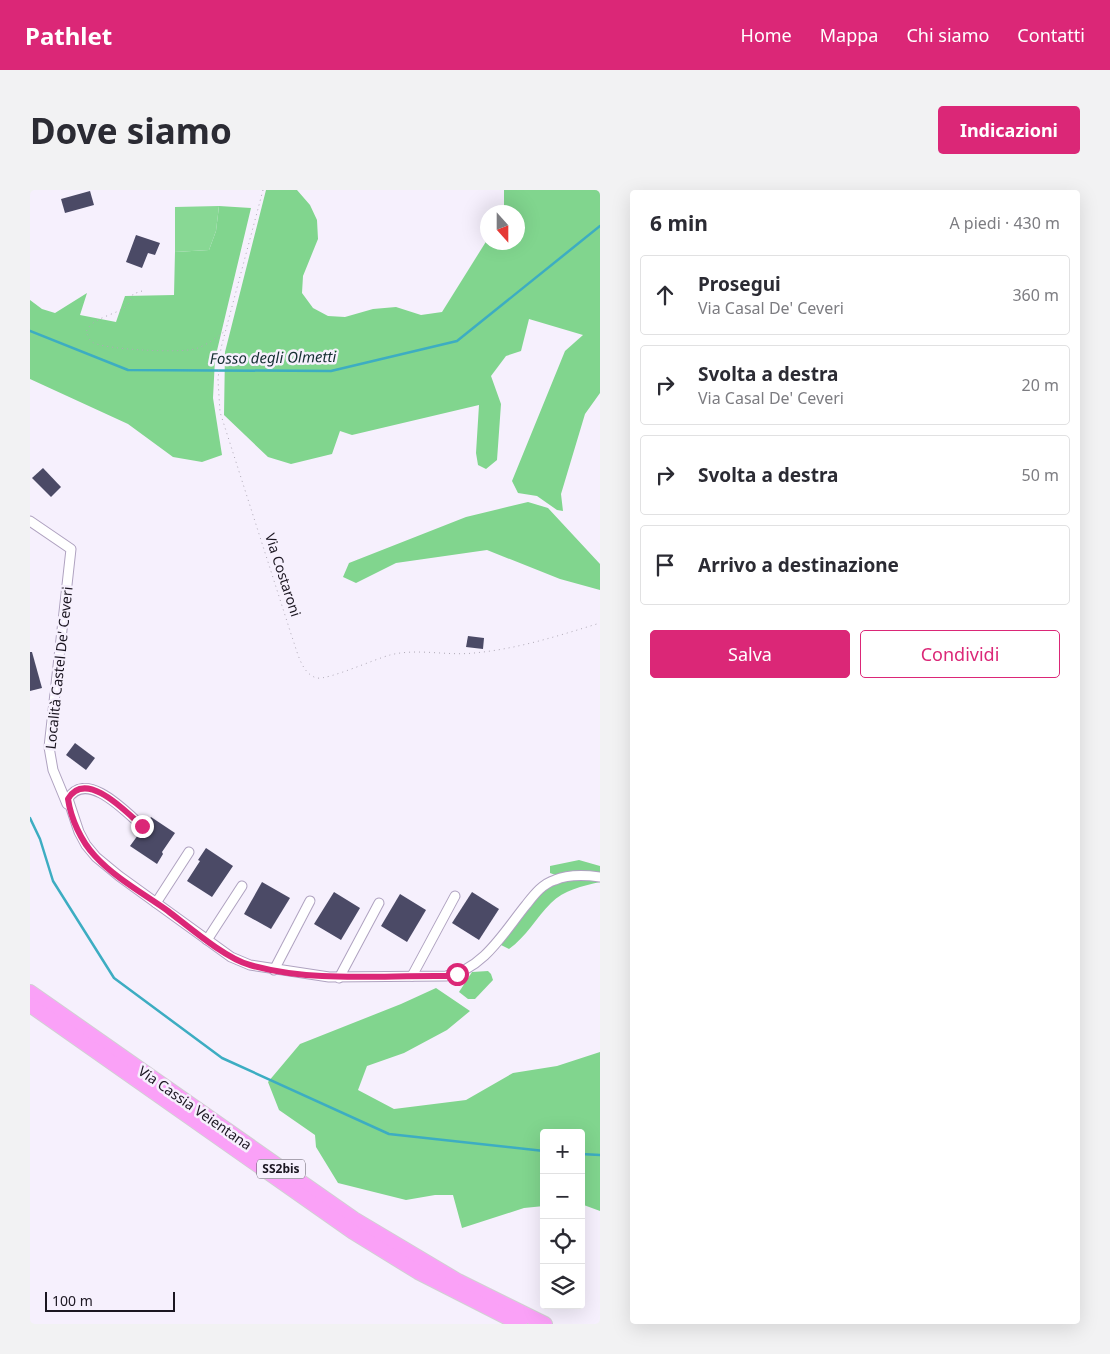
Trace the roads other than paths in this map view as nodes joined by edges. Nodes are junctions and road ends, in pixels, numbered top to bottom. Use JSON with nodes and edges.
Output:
{"nodes":[{"id":1,"x":30,"y":521,"type":"edge"},
{"id":2,"x":142,"y":826,"type":"dead end"},
{"id":3,"x":79,"y":832,"type":"junction"},
{"id":4,"x":189,"y":852,"type":"dead end"},
{"id":5,"x":600,"y":877,"type":"edge"},
{"id":6,"x":242,"y":886,"type":"dead end"},
{"id":7,"x":455,"y":896,"type":"dead end"},
{"id":8,"x":310,"y":901,"type":"dead end"},
{"id":9,"x":156,"y":903,"type":"junction"},
{"id":10,"x":379,"y":903,"type":"dead end"},
{"id":11,"x":207,"y":940,"type":"junction"},
{"id":12,"x":274,"y":970,"type":"junction"},
{"id":13,"x":412,"y":976,"type":"junction"},
{"id":14,"x":339,"y":978,"type":"junction"},
{"id":15,"x":30,"y":992,"type":"edge"},
{"id":16,"x":30,"y":1005,"type":"edge"},
{"id":17,"x":520,"y":1324,"type":"edge"},
{"id":18,"x":545,"y":1324,"type":"edge"}],
"edges":[{"from":1,"to":3,"type":"street","name":"Località Castel De' Ceveri"},
{"from":2,"to":3,"type":"street"},
{"from":3,"to":9,"type":"street"},
{"from":4,"to":9,"type":"street"},
{"from":5,"to":13,"type":"street"},
{"from":6,"to":11,"type":"street"},
{"from":7,"to":13,"type":"street"},
{"from":8,"to":12,"type":"street"},
{"from":9,"to":11,"type":"street"},
{"from":10,"to":14,"type":"street"},
{"from":11,"to":12,"type":"street"},
{"from":12,"to":14,"type":"street"},
{"from":13,"to":14,"type":"street"},
{"from":15,"to":18,"type":"highway","name":"Via Cassia Veientana","number":"SS2bis"},
{"from":16,"to":17,"type":"highway","name":"Via Cassia Veientana","number":"SS2bis"}]}
